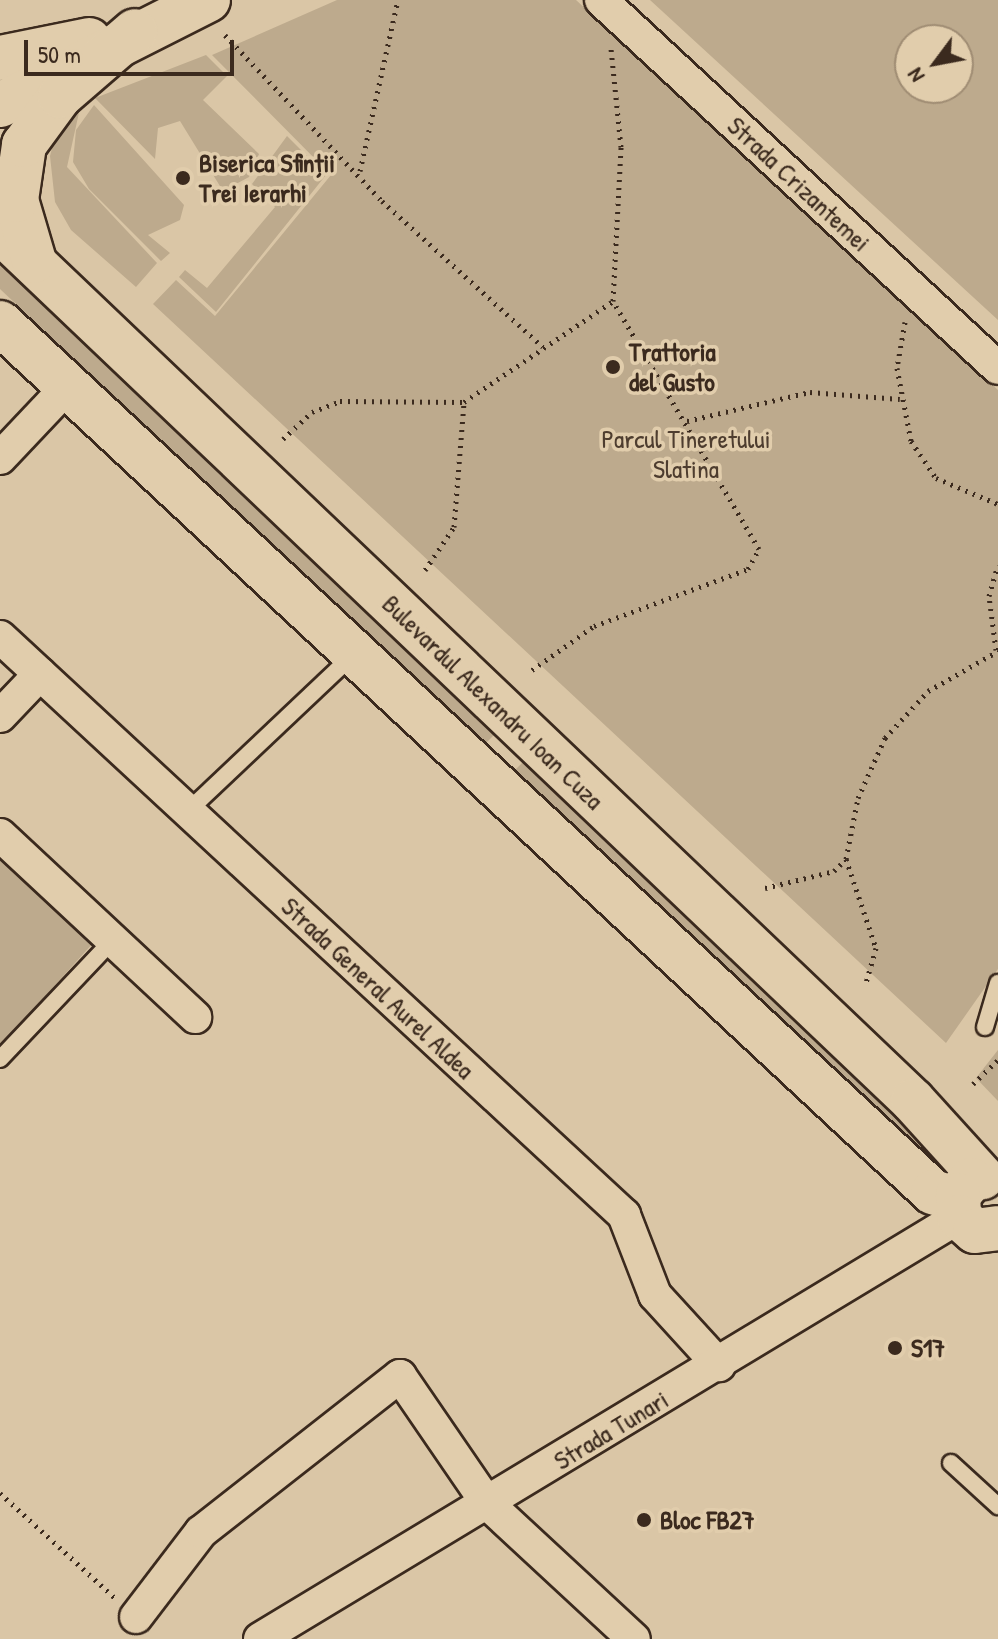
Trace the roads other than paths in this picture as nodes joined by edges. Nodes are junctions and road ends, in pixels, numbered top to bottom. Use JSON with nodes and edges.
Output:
{"nodes":[{"id":1,"x":604,"y":3,"type":"edge"},
{"id":2,"x":216,"y":17,"type":"edge"},
{"id":3,"x":135,"y":31,"type":"junction"},
{"id":4,"x":0,"y":58,"type":"edge"},
{"id":5,"x":0,"y":105,"type":"edge"},
{"id":6,"x":0,"y":231,"type":"edge"},
{"id":7,"x":35,"y":263,"type":"junction"},
{"id":8,"x":0,"y":323,"type":"edge"},
{"id":9,"x":998,"y":368,"type":"edge"},
{"id":10,"x":68,"y":386,"type":"junction"},
{"id":11,"x":0,"y":458,"type":"edge"},
{"id":12,"x":0,"y":637,"type":"edge"},
{"id":13,"x":353,"y":655,"type":"junction"},
{"id":14,"x":40,"y":674,"type":"junction"},
{"id":15,"x":0,"y":716,"type":"edge"},
{"id":16,"x":188,"y":811,"type":"junction"},
{"id":17,"x":0,"y":835,"type":"edge"},
{"id":18,"x":114,"y":939,"type":"junction"},
{"id":19,"x":998,"y":983,"type":"edge"},
{"id":20,"x":195,"y":1017,"type":"dead end"},
{"id":21,"x":985,"y":1027,"type":"dead end"},
{"id":22,"x":0,"y":1059,"type":"edge"},
{"id":23,"x":983,"y":1212,"type":"edge"},
{"id":24,"x":719,"y":1365,"type":"junction"},
{"id":25,"x":951,"y":1463,"type":"dead end"},
{"id":26,"x":487,"y":1503,"type":"junction"},
{"id":27,"x":998,"y":1506,"type":"edge"},
{"id":28,"x":136,"y":1617,"type":"road end"},
{"id":29,"x":260,"y":1639,"type":"edge"},
{"id":30,"x":634,"y":1639,"type":"edge"}],
"edges":[{"from":1,"to":9,"type":"street","name":"Strada Crizantemei"},
{"from":2,"to":3,"type":"main road"},
{"from":3,"to":4,"type":"main road"},
{"from":3,"to":5,"type":"main road"},
{"from":3,"to":7,"type":"main road"},
{"from":6,"to":7,"type":"main road","name":"Bulevardul Alexandru Ioan Cuza"},
{"from":7,"to":23,"type":"main road","name":"Bulevardul Alexandru Ioan Cuza"},
{"from":8,"to":10,"type":"main road"},
{"from":10,"to":11,"type":"street"},
{"from":10,"to":13,"type":"main road"},
{"from":12,"to":14,"type":"street","name":"Strada General Aurel Aldea"},
{"from":13,"to":16,"type":"lane"},
{"from":13,"to":23,"type":"main road"},
{"from":14,"to":15,"type":"street"},
{"from":14,"to":16,"type":"street","name":"Strada General Aurel Aldea"},
{"from":16,"to":24,"type":"street","name":"Strada General Aurel Aldea"},
{"from":17,"to":18,"type":"street"},
{"from":18,"to":20,"type":"street"},
{"from":18,"to":22,"type":"lane"},
{"from":19,"to":21,"type":"lane"},
{"from":23,"to":24,"type":"street","name":"Strada Tunari"},
{"from":24,"to":26,"type":"street","name":"Strada Tunari"},
{"from":25,"to":27,"type":"lane"},
{"from":26,"to":28,"type":"street"},
{"from":26,"to":29,"type":"street","name":"Strada Tunari"},
{"from":26,"to":30,"type":"street"}]}
